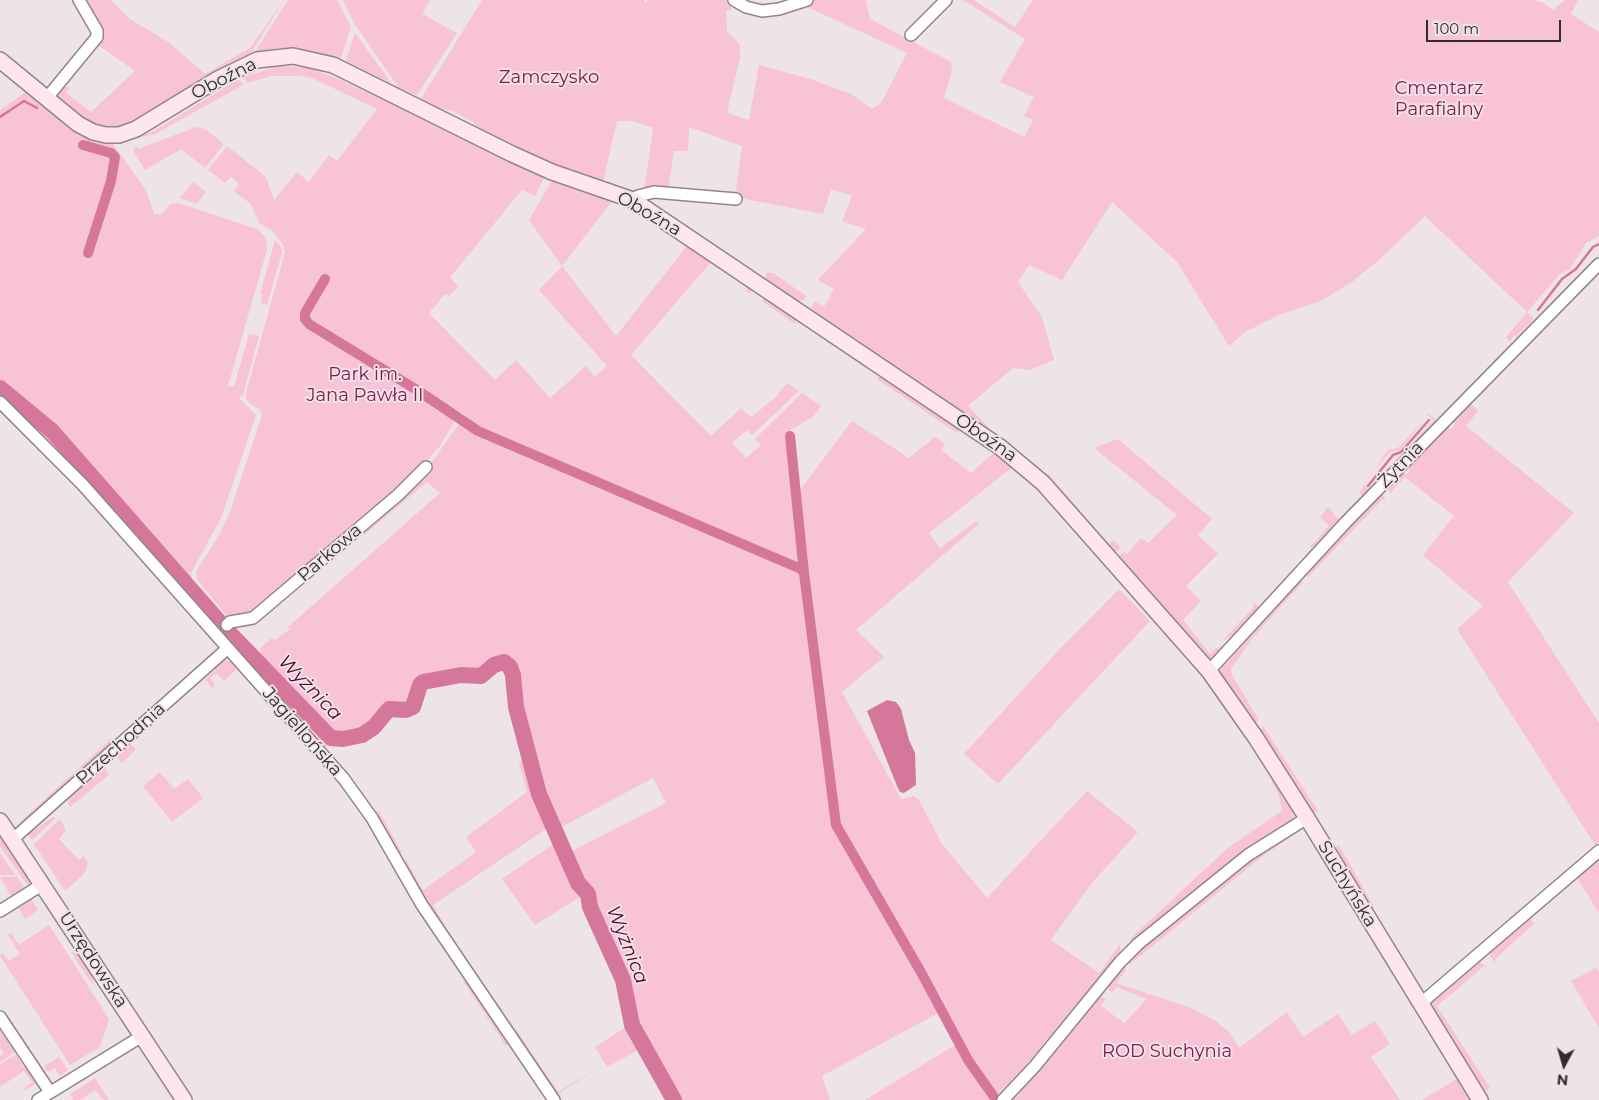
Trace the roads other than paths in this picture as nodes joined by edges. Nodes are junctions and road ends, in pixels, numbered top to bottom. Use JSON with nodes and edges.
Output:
{"nodes":[{"id":1,"x":79,"y":0,"type":"edge"},
{"id":2,"x":734,"y":0,"type":"edge"},
{"id":3,"x":807,"y":0,"type":"edge"},
{"id":4,"x":946,"y":0,"type":"edge"},
{"id":5,"x":911,"y":35,"type":"dead end"},
{"id":6,"x":0,"y":60,"type":"edge"},
{"id":7,"x":46,"y":99,"type":"junction"},
{"id":8,"x":736,"y":199,"type":"dead end"},
{"id":9,"x":633,"y":200,"type":"junction"},
{"id":10,"x":1599,"y":264,"type":"edge"},
{"id":11,"x":0,"y":402,"type":"edge"},
{"id":12,"x":426,"y":467,"type":"dead end"},
{"id":13,"x":221,"y":630,"type":"junction"},
{"id":14,"x":228,"y":648,"type":"junction"},
{"id":15,"x":1210,"y":671,"type":"junction"},
{"id":16,"x":1307,"y":818,"type":"junction"},
{"id":17,"x":0,"y":822,"type":"edge"},
{"id":18,"x":14,"y":839,"type":"junction"},
{"id":19,"x":1599,"y":851,"type":"edge"},
{"id":20,"x":43,"y":884,"type":"junction"},
{"id":21,"x":0,"y":911,"type":"edge"},
{"id":22,"x":1420,"y":1004,"type":"junction"},
{"id":23,"x":0,"y":1017,"type":"edge"},
{"id":24,"x":142,"y":1036,"type":"junction"},
{"id":25,"x":50,"y":1092,"type":"junction"},
{"id":26,"x":38,"y":1100,"type":"edge"},
{"id":27,"x":184,"y":1100,"type":"edge"},
{"id":28,"x":554,"y":1100,"type":"edge"},
{"id":29,"x":1003,"y":1100,"type":"edge"},
{"id":30,"x":1480,"y":1100,"type":"edge"}],
"edges":[{"from":1,"to":7,"type":"street"},
{"from":2,"to":3,"type":"street"},
{"from":4,"to":5,"type":"street"},
{"from":6,"to":7,"type":"street","name":"Oboźna"},
{"from":7,"to":9,"type":"street","name":"Oboźna"},
{"from":8,"to":9,"type":"street"},
{"from":9,"to":15,"type":"street","name":"Oboźna"},
{"from":10,"to":15,"type":"street","name":"Żytnia"},
{"from":11,"to":13,"type":"street","name":"Jagiellońska"},
{"from":12,"to":13,"type":"street","name":"Parkowa"},
{"from":13,"to":14,"type":"street","name":"Jagiellońska"},
{"from":14,"to":18,"type":"street","name":"Przechodnia"},
{"from":14,"to":28,"type":"street","name":"Jagiellońska"},
{"from":15,"to":16,"type":"street","name":"Suchyńska"},
{"from":16,"to":22,"type":"street","name":"Suchyńska"},
{"from":16,"to":29,"type":"street"},
{"from":17,"to":18,"type":"street","name":"Urzędowska"},
{"from":18,"to":20,"type":"street","name":"Urzędowska"},
{"from":19,"to":22,"type":"street"},
{"from":20,"to":21,"type":"street"},
{"from":20,"to":24,"type":"street","name":"Urzędowska"},
{"from":22,"to":30,"type":"street","name":"Suchyńska"},
{"from":23,"to":25,"type":"street"},
{"from":24,"to":25,"type":"street"},
{"from":24,"to":27,"type":"street","name":"Urzędowska"},
{"from":25,"to":26,"type":"street"}]}
